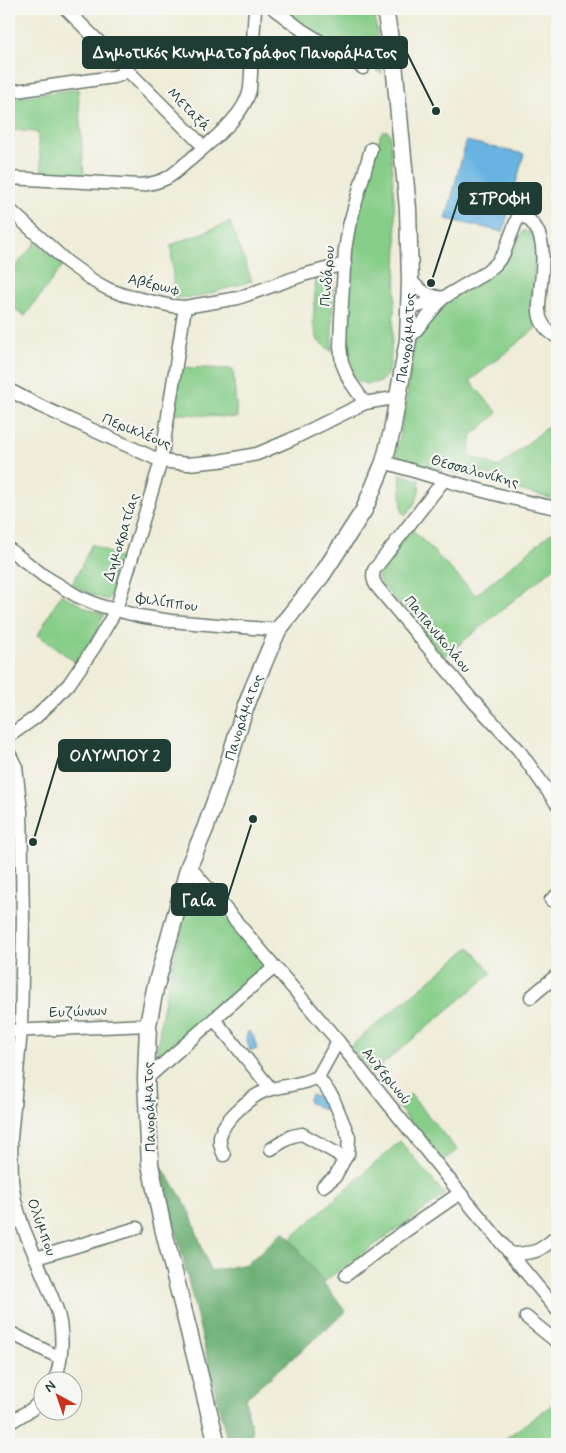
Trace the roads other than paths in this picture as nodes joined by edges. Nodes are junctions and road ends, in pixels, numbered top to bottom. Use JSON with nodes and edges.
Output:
{"nodes":[{"id":1,"x":66,"y":9,"type":"edge"},
{"id":2,"x":255,"y":9,"type":"edge"},
{"id":3,"x":274,"y":9,"type":"edge"},
{"id":4,"x":385,"y":9,"type":"edge"},
{"id":5,"x":363,"y":68,"type":"dead end"},
{"id":6,"x":126,"y":69,"type":"junction"},
{"id":7,"x":9,"y":92,"type":"edge"},
{"id":8,"x":204,"y":148,"type":"junction"},
{"id":9,"x":371,"y":149,"type":"dead end"},
{"id":10,"x":9,"y":178,"type":"edge"},
{"id":11,"x":9,"y":209,"type":"edge"},
{"id":12,"x":345,"y":264,"type":"junction"},
{"id":13,"x":410,"y":280,"type":"junction"},
{"id":14,"x":443,"y":298,"type":"junction"},
{"id":15,"x":185,"y":307,"type":"junction"},
{"id":16,"x":409,"y":309,"type":"junction"},
{"id":17,"x":557,"y":337,"type":"edge"},
{"id":18,"x":408,"y":340,"type":"junction"},
{"id":19,"x":9,"y":390,"type":"edge"},
{"id":20,"x":398,"y":397,"type":"junction"},
{"id":21,"x":365,"y":403,"type":"junction"},
{"id":22,"x":161,"y":461,"type":"junction"},
{"id":23,"x":384,"y":462,"type":"junction"},
{"id":24,"x":444,"y":480,"type":"junction"},
{"id":25,"x":557,"y":508,"type":"edge"},
{"id":26,"x":9,"y":549,"type":"edge"},
{"id":27,"x":116,"y":610,"type":"junction"},
{"id":28,"x":278,"y":630,"type":"junction"},
{"id":29,"x":9,"y":736,"type":"edge"},
{"id":30,"x":9,"y":753,"type":"edge"},
{"id":31,"x":557,"y":804,"type":"edge"},
{"id":32,"x":189,"y":866,"type":"junction"},
{"id":33,"x":276,"y":967,"type":"junction"},
{"id":34,"x":557,"y":976,"type":"edge"},
{"id":35,"x":531,"y":997,"type":"dead end"},
{"id":36,"x":214,"y":1019,"type":"junction"},
{"id":37,"x":148,"y":1025,"type":"junction"},
{"id":38,"x":15,"y":1030,"type":"edge"},
{"id":39,"x":338,"y":1041,"type":"junction"},
{"id":40,"x":318,"y":1077,"type":"junction"},
{"id":41,"x":146,"y":1079,"type":"junction"},
{"id":42,"x":271,"y":1089,"type":"junction"},
{"id":43,"x":270,"y":1149,"type":"dead end"},
{"id":44,"x":224,"y":1155,"type":"dead end"},
{"id":45,"x":344,"y":1160,"type":"junction"},
{"id":46,"x":323,"y":1186,"type":"dead end"},
{"id":47,"x":460,"y":1193,"type":"junction"},
{"id":48,"x":137,"y":1228,"type":"dead end"},
{"id":49,"x":557,"y":1236,"type":"edge"},
{"id":50,"x":512,"y":1254,"type":"junction"},
{"id":51,"x":36,"y":1258,"type":"junction"},
{"id":52,"x":346,"y":1275,"type":"dead end"},
{"id":53,"x":557,"y":1310,"type":"edge"},
{"id":54,"x":526,"y":1317,"type":"dead end"},
{"id":55,"x":9,"y":1332,"type":"edge"},
{"id":56,"x":557,"y":1342,"type":"edge"},
{"id":57,"x":60,"y":1358,"type":"junction"},
{"id":58,"x":57,"y":1370,"type":"edge"},
{"id":59,"x":32,"y":1409,"type":"edge"},
{"id":60,"x":9,"y":1424,"type":"edge"},
{"id":61,"x":217,"y":1444,"type":"edge"}],
"edges":[{"from":1,"to":6,"type":"street","name":"Μεταξά"},
{"from":2,"to":8,"type":"street"},
{"from":3,"to":5,"type":"street"},
{"from":4,"to":13,"type":"main road","name":"Πανοράματος"},
{"from":6,"to":7,"type":"street"},
{"from":6,"to":8,"type":"street","name":"Μεταξά"},
{"from":8,"to":10,"type":"street"},
{"from":9,"to":12,"type":"street","name":"Πινδάρου"},
{"from":11,"to":15,"type":"street","name":"Αβέρωφ"},
{"from":12,"to":15,"type":"street","name":"Αβέρωφ"},
{"from":12,"to":21,"type":"street","name":"Πινδάρου"},
{"from":13,"to":14,"type":"street"},
{"from":13,"to":16,"type":"main road","name":"Πανοράματος"},
{"from":14,"to":16,"type":"street"},
{"from":14,"to":17,"type":"street"},
{"from":14,"to":18,"type":"street"},
{"from":15,"to":22,"type":"street","name":"Δημοκρατίας"},
{"from":16,"to":18,"type":"main road","name":"Πανοράματος"},
{"from":18,"to":20,"type":"main road","name":"Πανοράματος"},
{"from":19,"to":22,"type":"street","name":"Περικλέους"},
{"from":20,"to":21,"type":"street","name":"Περικλέους"},
{"from":20,"to":23,"type":"main road","name":"Πανοράματος"},
{"from":21,"to":22,"type":"street","name":"Περικλέους"},
{"from":22,"to":27,"type":"street","name":"Δημοκρατίας"},
{"from":23,"to":24,"type":"street","name":"Θεσσαλονίκης"},
{"from":23,"to":28,"type":"main road","name":"Πανοράματος"},
{"from":24,"to":25,"type":"street","name":"Θεσσαλονίκης"},
{"from":24,"to":31,"type":"street","name":"Παπανικολάου"},
{"from":26,"to":27,"type":"street","name":"Φιλίππου"},
{"from":27,"to":28,"type":"street","name":"Φιλίππου"},
{"from":27,"to":29,"type":"street","name":"Δημοκρατίας"},
{"from":28,"to":32,"type":"main road","name":"Πανοράματος"},
{"from":30,"to":38,"type":"street","name":"Ολύμπου"},
{"from":32,"to":33,"type":"street","name":"Αυγερινού"},
{"from":32,"to":37,"type":"main road","name":"Πανοράματος"},
{"from":33,"to":36,"type":"street"},
{"from":33,"to":39,"type":"street","name":"Αυγερινού"},
{"from":34,"to":35,"type":"street"},
{"from":36,"to":41,"type":"street"},
{"from":36,"to":42,"type":"street"},
{"from":37,"to":38,"type":"street","name":"Ευζώνων"},
{"from":37,"to":41,"type":"main road","name":"Πανοράματος"},
{"from":38,"to":51,"type":"street","name":"Ολύμπου"},
{"from":39,"to":40,"type":"street"},
{"from":39,"to":47,"type":"street","name":"Αυγερινού"},
{"from":40,"to":42,"type":"street"},
{"from":40,"to":45,"type":"street"},
{"from":41,"to":61,"type":"main road","name":"Πανοράματος"},
{"from":42,"to":44,"type":"street"},
{"from":43,"to":45,"type":"street"},
{"from":45,"to":46,"type":"street"},
{"from":47,"to":50,"type":"street","name":"Αυγερινού"},
{"from":47,"to":52,"type":"street"},
{"from":48,"to":51,"type":"street"},
{"from":49,"to":50,"type":"street"},
{"from":50,"to":53,"type":"street","name":"Αυγερινού"},
{"from":51,"to":57,"type":"street","name":"Ολύμπου"},
{"from":54,"to":56,"type":"street"},
{"from":55,"to":57,"type":"street"},
{"from":57,"to":58,"type":"street","name":"Ολύμπου"},
{"from":59,"to":60,"type":"street"}]}
